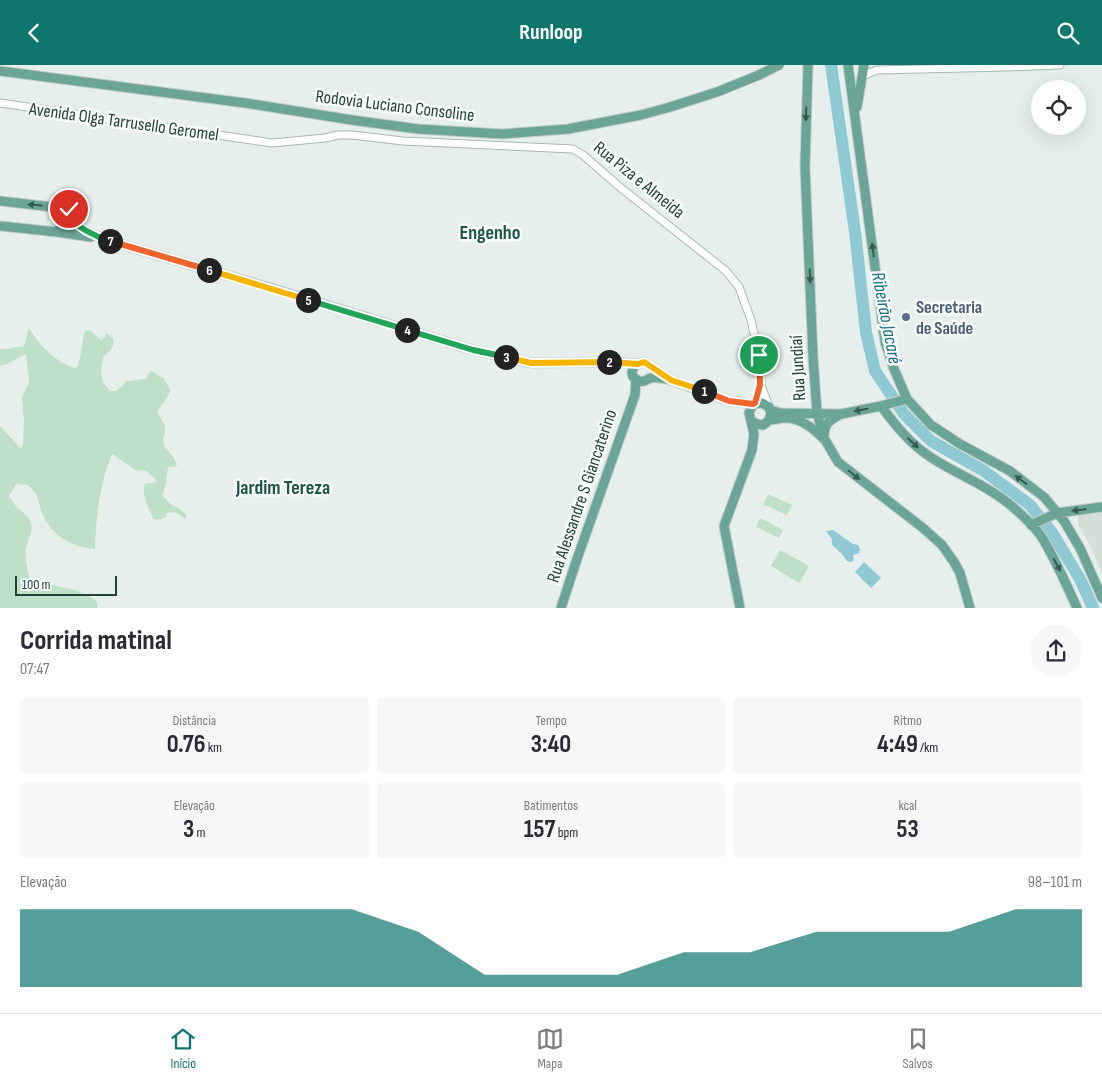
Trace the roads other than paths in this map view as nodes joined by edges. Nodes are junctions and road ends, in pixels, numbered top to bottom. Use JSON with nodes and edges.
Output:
{"nodes":[{"id":1,"x":779,"y":65,"type":"edge"},
{"id":2,"x":808,"y":65,"type":"edge"},
{"id":3,"x":848,"y":65,"type":"edge"},
{"id":4,"x":864,"y":65,"type":"edge"},
{"id":5,"x":869,"y":65,"type":"edge"},
{"id":6,"x":1060,"y":65,"type":"edge"},
{"id":7,"x":877,"y":70,"type":"junction"},
{"id":8,"x":0,"y":71,"type":"edge"},
{"id":9,"x":862,"y":76,"type":"junction"},
{"id":10,"x":0,"y":103,"type":"edge"},
{"id":11,"x":856,"y":120,"type":"junction"},
{"id":12,"x":248,"y":140,"type":"joint"},
{"id":13,"x":0,"y":201,"type":"edge"},
{"id":14,"x":69,"y":213,"type":"junction"},
{"id":15,"x":0,"y":226,"type":"edge"},
{"id":16,"x":57,"y":232,"type":"junction"},
{"id":17,"x":106,"y":240,"type":"junction"},
{"id":18,"x":616,"y":361,"type":"junction"},
{"id":19,"x":638,"y":364,"type":"junction"},
{"id":20,"x":643,"y":376,"type":"junction"},
{"id":21,"x":760,"y":385,"type":"junction"},
{"id":22,"x":904,"y":400,"type":"junction"},
{"id":23,"x":729,"y":401,"type":"junction"},
{"id":24,"x":754,"y":404,"type":"junction"},
{"id":25,"x":884,"y":405,"type":"junction"},
{"id":26,"x":770,"y":409,"type":"junction"},
{"id":27,"x":817,"y":413,"type":"junction"},
{"id":28,"x":842,"y":414,"type":"junction"},
{"id":29,"x":750,"y":418,"type":"junction"},
{"id":30,"x":768,"y":422,"type":"junction"},
{"id":31,"x":824,"y":438,"type":"junction"},
{"id":32,"x":752,"y":450,"type":"junction"},
{"id":33,"x":1102,"y":507,"type":"edge"},
{"id":34,"x":1055,"y":513,"type":"junction"},
{"id":35,"x":1033,"y":524,"type":"junction"},
{"id":36,"x":1102,"y":598,"type":"edge"},
{"id":37,"x":561,"y":608,"type":"edge"},
{"id":38,"x":740,"y":608,"type":"edge"},
{"id":39,"x":970,"y":608,"type":"edge"},
{"id":40,"x":1077,"y":608,"type":"edge"}],
"edges":[{"from":1,"to":8,"type":"main road","name":"Rodovia Luciano Consoline"},
{"from":2,"to":27,"type":"main road","name":"Rua Jundiaí","one_way":true},
{"from":3,"to":11,"type":"main road"},
{"from":4,"to":9,"type":"main road"},
{"from":5,"to":7,"type":"street"},
{"from":6,"to":7,"type":"street"},
{"from":7,"to":9,"type":"street"},
{"from":9,"to":11,"type":"main road"},
{"from":10,"to":12,"type":"street","name":"Avenida Olga Tarrusello Geromel"},
{"from":22,"to":11,"type":"main road","one_way":true},
{"from":12,"to":21,"type":"street","name":"Rua Piza e Almeida"},
{"from":14,"to":13,"type":"main road","one_way":true},
{"from":14,"to":16,"type":"main road"},
{"from":14,"to":17,"type":"main road"},
{"from":15,"to":16,"type":"main road"},
{"from":16,"to":17,"type":"main road"},
{"from":17,"to":18,"type":"main road"},
{"from":18,"to":19,"type":"main road"},
{"from":18,"to":20,"type":"main road"},
{"from":19,"to":20,"type":"main road"},
{"from":19,"to":20,"type":"main road"},
{"from":20,"to":23,"type":"main road"},
{"from":20,"to":37,"type":"main road","name":"Rua Alessandre S Giancaterino"},
{"from":21,"to":24,"type":"street"},
{"from":21,"to":26,"type":"street"},
{"from":22,"to":25,"type":"main road"},
{"from":34,"to":22,"type":"main road","one_way":true},
{"from":23,"to":24,"type":"main road"},
{"from":23,"to":29,"type":"main road"},
{"from":24,"to":26,"type":"main road"},
{"from":24,"to":29,"type":"main road"},
{"from":25,"to":28,"type":"main road","one_way":true},
{"from":25,"to":35,"type":"main road","one_way":true},
{"from":26,"to":27,"type":"main road"},
{"from":26,"to":30,"type":"main road"},
{"from":27,"to":28,"type":"main road"},
{"from":27,"to":31,"type":"main road","name":"Rua Jundiaí"},
{"from":28,"to":31,"type":"main road"},
{"from":29,"to":30,"type":"main road"},
{"from":29,"to":32,"type":"main road"},
{"from":30,"to":31,"type":"main road"},
{"from":30,"to":32,"type":"main road"},
{"from":31,"to":39,"type":"main road","name":"Rua Jundiaí","one_way":true},
{"from":32,"to":38,"type":"main road"},
{"from":33,"to":34,"type":"main road","one_way":true},
{"from":34,"to":35,"type":"main road"},
{"from":34,"to":36,"type":"main road"},
{"from":35,"to":40,"type":"main road","one_way":true}]}
